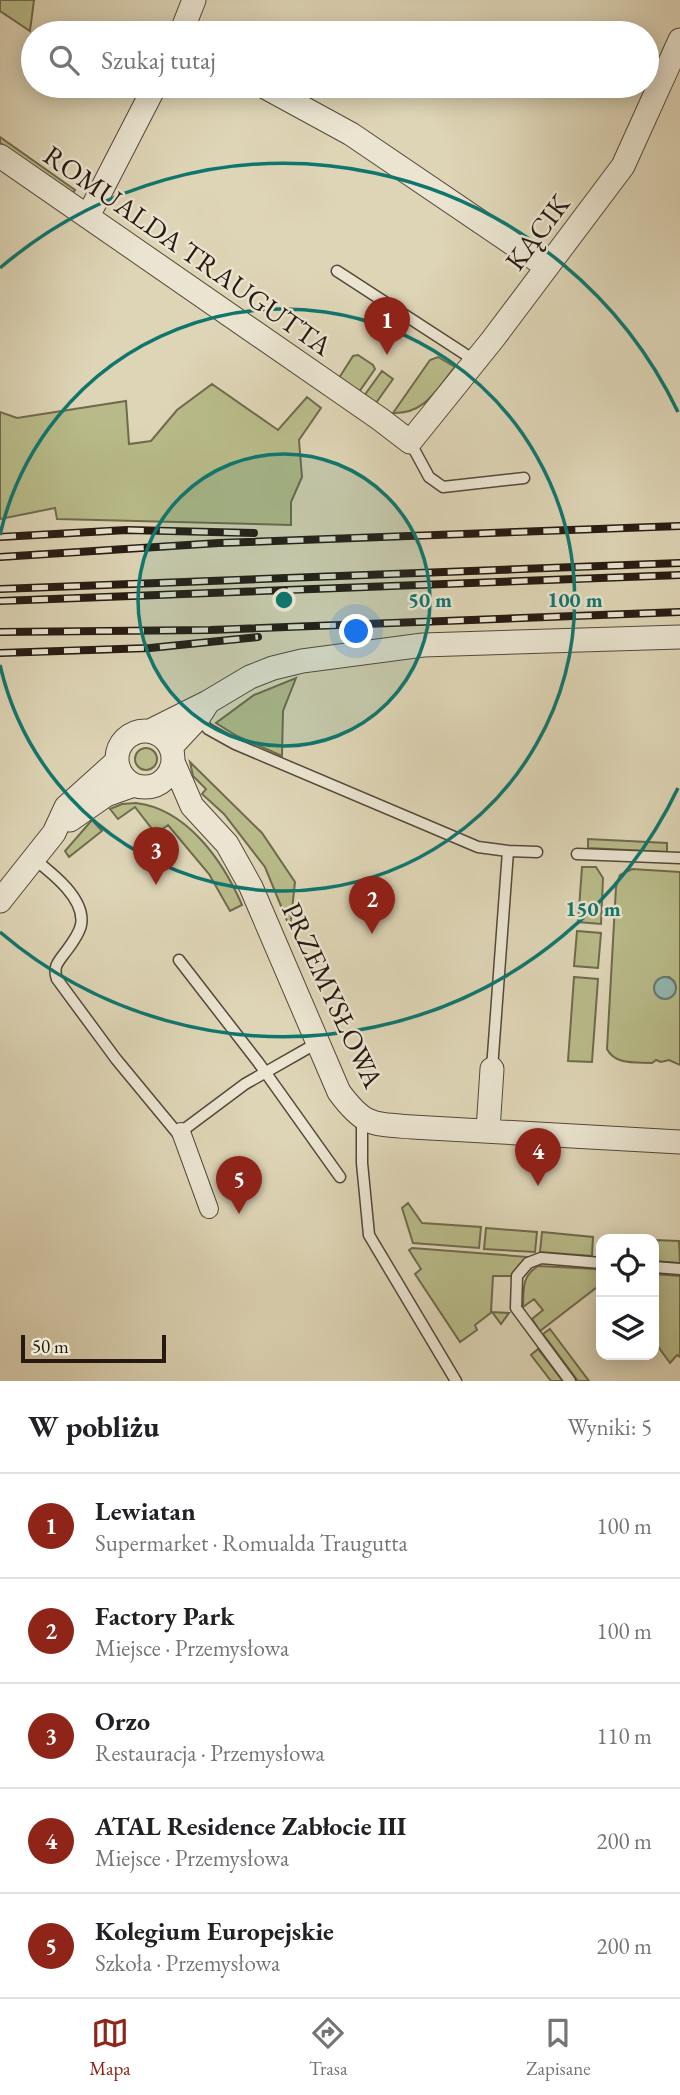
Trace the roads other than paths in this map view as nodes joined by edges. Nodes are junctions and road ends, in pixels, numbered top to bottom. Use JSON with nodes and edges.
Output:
{"nodes":[{"id":1,"x":194,"y":0,"type":"edge"},
{"id":2,"x":186,"y":21,"type":"edge"},
{"id":3,"x":680,"y":40,"type":"edge"},
{"id":4,"x":659,"y":86,"type":"edge"},
{"id":5,"x":149,"y":98,"type":"edge"},
{"id":6,"x":285,"y":98,"type":"edge"},
{"id":7,"x":654,"y":98,"type":"edge"},
{"id":8,"x":0,"y":156,"type":"edge"},
{"id":9,"x":88,"y":216,"type":"junction"},
{"id":10,"x":547,"y":267,"type":"junction"},
{"id":11,"x":337,"y":271,"type":"dead end"},
{"id":12,"x":474,"y":360,"type":"junction"},
{"id":13,"x":410,"y":442,"type":"junction"},
{"id":14,"x":524,"y":478,"type":"dead end"},
{"id":15,"x":680,"y":637,"type":"edge"},
{"id":16,"x":203,"y":710,"type":"junction"},
{"id":17,"x":150,"y":731,"type":"junction"},
{"id":18,"x":172,"y":754,"type":"junction"},
{"id":19,"x":117,"y":761,"type":"junction"},
{"id":20,"x":141,"y":786,"type":"junction"},
{"id":21,"x":192,"y":806,"type":"junction"},
{"id":22,"x":54,"y":833,"type":"junction"},
{"id":23,"x":509,"y":851,"type":"junction"},
{"id":24,"x":537,"y":852,"type":"dead end"},
{"id":25,"x":577,"y":854,"type":"dead end"},
{"id":26,"x":680,"y":858,"type":"edge"},
{"id":27,"x":34,"y":859,"type":"junction"},
{"id":28,"x":0,"y":901,"type":"edge"},
{"id":29,"x":179,"y":960,"type":"dead end"},
{"id":30,"x":317,"y":1043,"type":"junction"},
{"id":31,"x":492,"y":1069,"type":"joint"},
{"id":32,"x":265,"y":1071,"type":"junction"},
{"id":33,"x":362,"y":1119,"type":"junction"},
{"id":34,"x":488,"y":1130,"type":"junction"},
{"id":35,"x":181,"y":1132,"type":"junction"},
{"id":36,"x":680,"y":1142,"type":"edge"},
{"id":37,"x":340,"y":1177,"type":"dead end"},
{"id":38,"x":209,"y":1209,"type":"dead end"},
{"id":39,"x":596,"y":1263,"type":"edge"},
{"id":40,"x":659,"y":1267,"type":"edge"},
{"id":41,"x":680,"y":1269,"type":"edge"},
{"id":42,"x":456,"y":1381,"type":"edge"},
{"id":43,"x":570,"y":1381,"type":"edge"}],
"edges":[{"from":1,"to":2,"type":"street"},
{"from":3,"to":4,"type":"street","name":"KĄCIK"},
{"from":5,"to":9,"type":"street"},
{"from":6,"to":10,"type":"street"},
{"from":7,"to":10,"type":"street","name":"KĄCIK"},
{"from":8,"to":9,"type":"street","name":"ROMUALDA TRAUGUTTA"},
{"from":9,"to":13,"type":"street","name":"ROMUALDA TRAUGUTTA"},
{"from":10,"to":12,"type":"street","name":"KĄCIK"},
{"from":11,"to":12,"type":"lane"},
{"from":12,"to":13,"type":"street","name":"KĄCIK"},
{"from":13,"to":14,"type":"lane"},
{"from":15,"to":16,"type":"street"},
{"from":16,"to":17,"type":"street"},
{"from":16,"to":18,"type":"street"},
{"from":16,"to":23,"type":"lane"},
{"from":17,"to":18,"type":"street"},
{"from":17,"to":19,"type":"street"},
{"from":18,"to":20,"type":"street"},
{"from":18,"to":21,"type":"street","name":"PRZEMYSŁOWA"},
{"from":19,"to":20,"type":"street"},
{"from":19,"to":22,"type":"street"},
{"from":20,"to":21,"type":"street","name":"PRZEMYSŁOWA"},
{"from":20,"to":22,"type":"street"},
{"from":21,"to":30,"type":"street","name":"PRZEMYSŁOWA"},
{"from":22,"to":27,"type":"street"},
{"from":23,"to":24,"type":"lane"},
{"from":23,"to":31,"type":"lane"},
{"from":25,"to":26,"type":"lane"},
{"from":27,"to":28,"type":"street"},
{"from":27,"to":35,"type":"lane"},
{"from":29,"to":32,"type":"lane"},
{"from":30,"to":32,"type":"lane"},
{"from":30,"to":33,"type":"street","name":"PRZEMYSŁOWA"},
{"from":31,"to":34,"type":"street"},
{"from":32,"to":35,"type":"lane"},
{"from":32,"to":37,"type":"lane"},
{"from":33,"to":34,"type":"street","name":"PRZEMYSŁOWA"},
{"from":33,"to":42,"type":"lane"},
{"from":34,"to":36,"type":"street","name":"PRZEMYSŁOWA"},
{"from":35,"to":38,"type":"street"},
{"from":39,"to":43,"type":"lane"},
{"from":40,"to":41,"type":"lane"}]}
